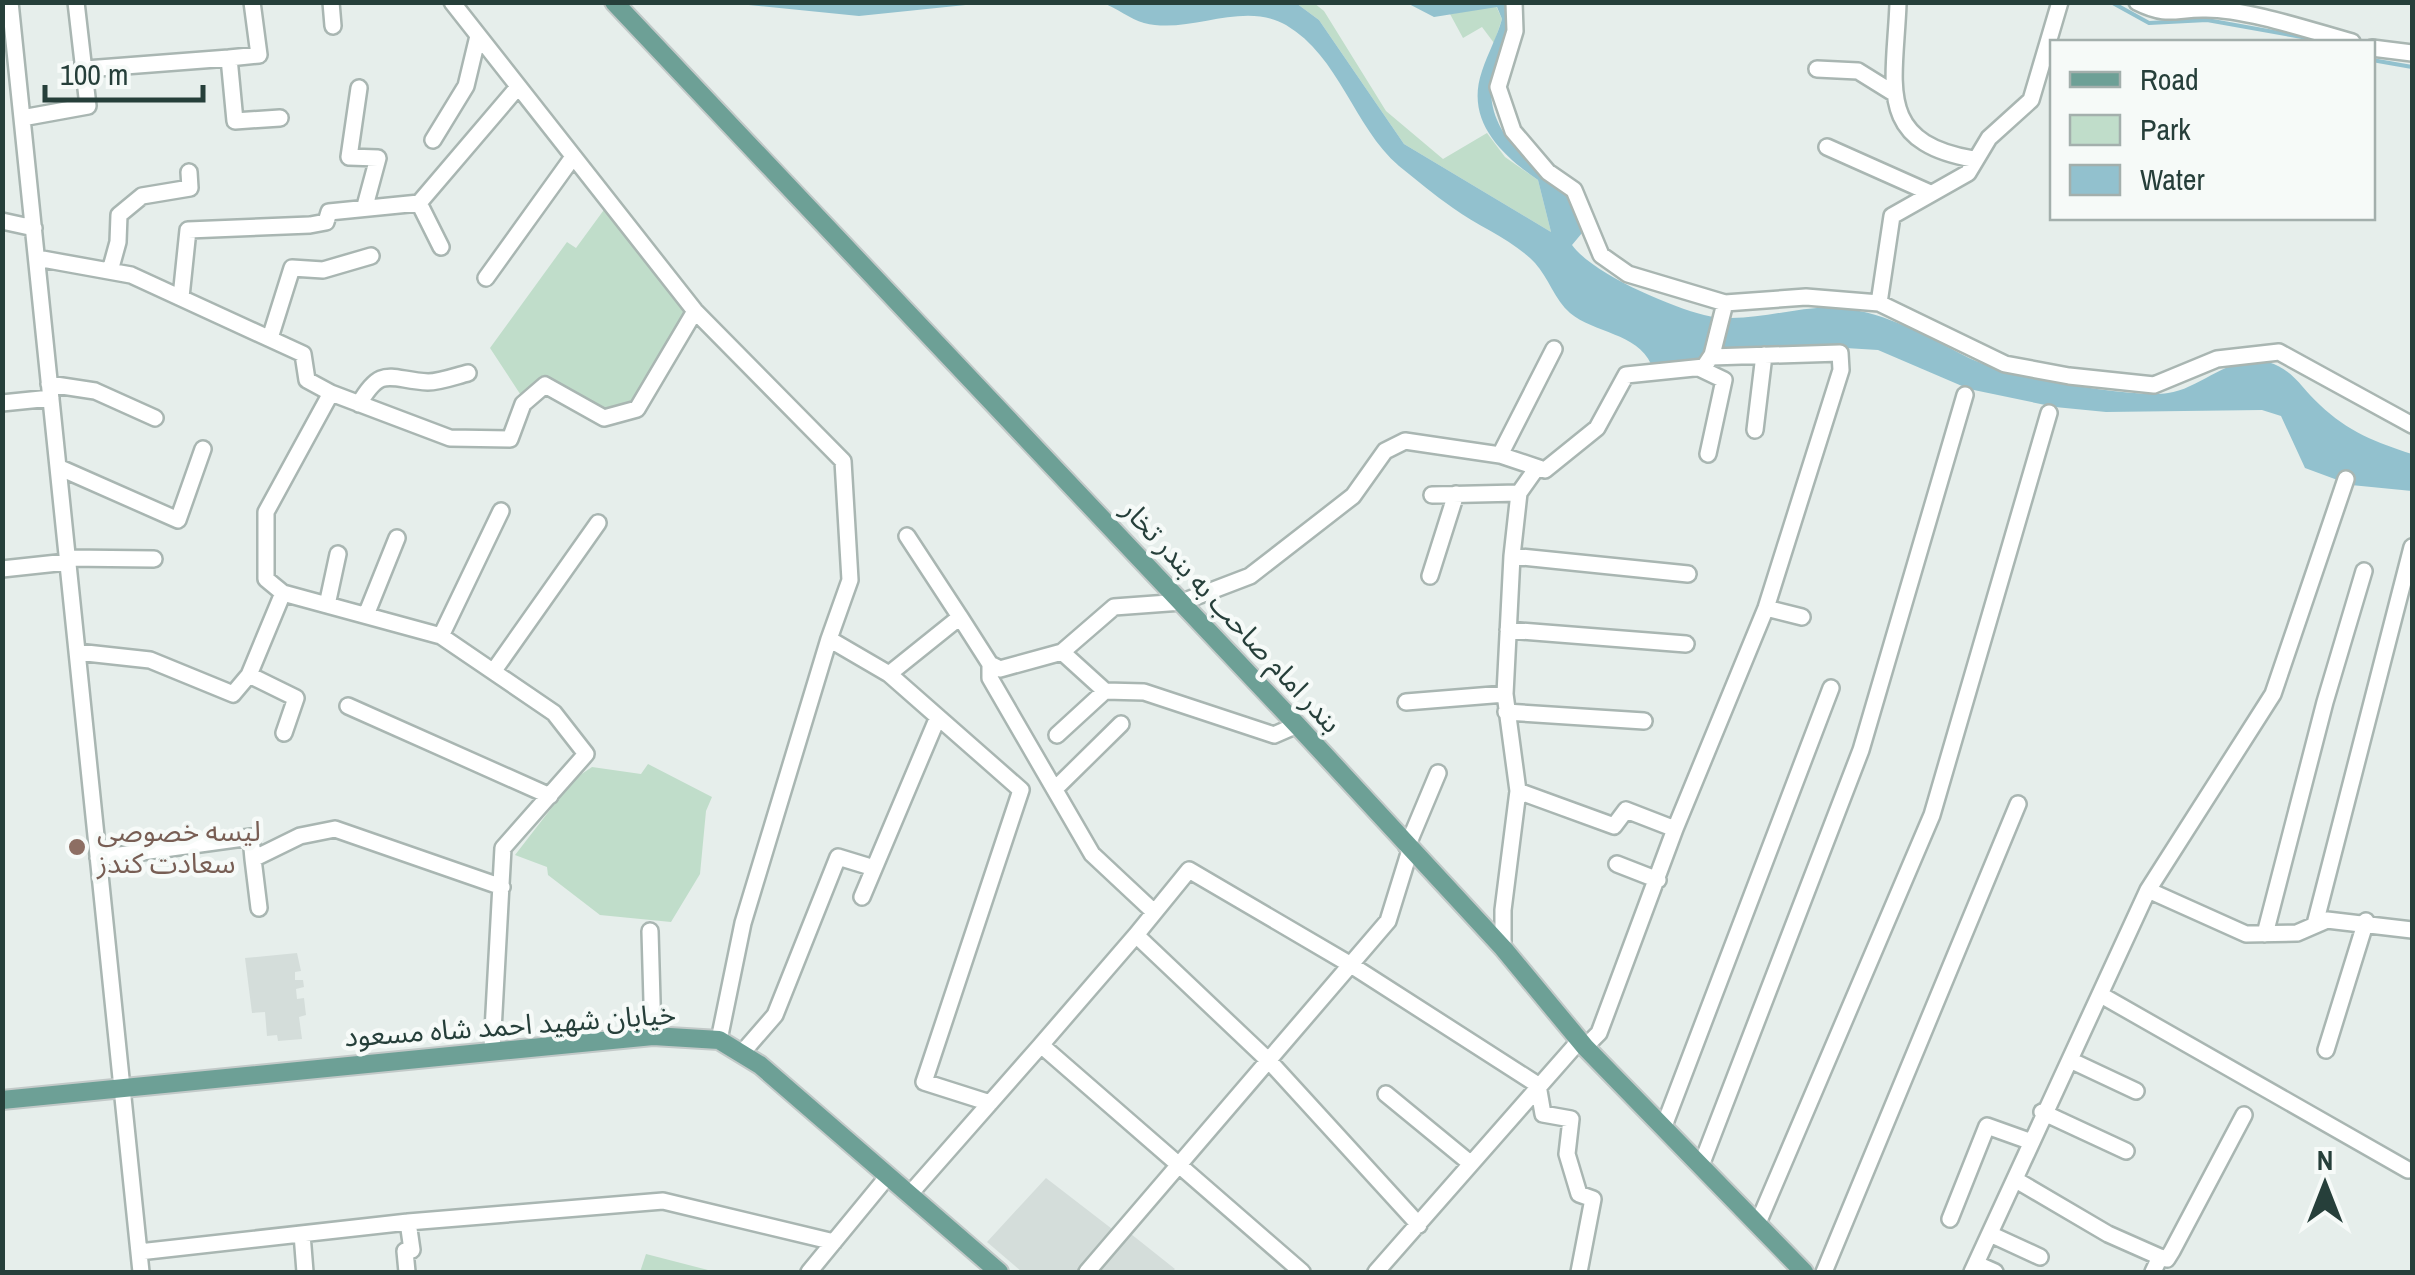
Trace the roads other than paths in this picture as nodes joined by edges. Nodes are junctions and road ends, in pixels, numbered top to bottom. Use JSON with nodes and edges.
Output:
{"nodes":[{"id":1,"x":10,"y":2,"type":"edge"},
{"id":2,"x":76,"y":2,"type":"edge"},
{"id":3,"x":252,"y":2,"type":"edge"},
{"id":4,"x":332,"y":2,"type":"edge"},
{"id":5,"x":452,"y":2,"type":"edge"},
{"id":6,"x":614,"y":2,"type":"edge"},
{"id":7,"x":1514,"y":2,"type":"edge"},
{"id":8,"x":2060,"y":2,"type":"edge"},
{"id":9,"x":1898,"y":4,"type":"edge"},
{"id":10,"x":2148,"y":5,"type":"edge"},
{"id":11,"x":333,"y":26,"type":"dead end"},
{"id":12,"x":8,"y":29,"type":"edge"},
{"id":13,"x":478,"y":36,"type":"junction"},
{"id":14,"x":2346,"y":40,"type":"edge"},
{"id":15,"x":2375,"y":48,"type":"edge"},
{"id":16,"x":2412,"y":53,"type":"edge"},
{"id":17,"x":229,"y":58,"type":"junction"},
{"id":18,"x":86,"y":69,"type":"junction"},
{"id":19,"x":1817,"y":70,"type":"dead end"},
{"id":20,"x":518,"y":87,"type":"junction"},
{"id":21,"x":359,"y":88,"type":"dead end"},
{"id":22,"x":1895,"y":94,"type":"junction"},
{"id":23,"x":22,"y":118,"type":"junction"},
{"id":24,"x":280,"y":118,"type":"dead end"},
{"id":25,"x":433,"y":140,"type":"dead end"},
{"id":26,"x":1827,"y":147,"type":"dead end"},
{"id":27,"x":573,"y":157,"type":"junction"},
{"id":28,"x":1974,"y":159,"type":"junction"},
{"id":29,"x":188,"y":172,"type":"dead end"},
{"id":30,"x":1928,"y":192,"type":"junction"},
{"id":31,"x":420,"y":204,"type":"junction"},
{"id":32,"x":365,"y":206,"type":"junction"},
{"id":33,"x":2,"y":221,"type":"edge"},
{"id":34,"x":34,"y":228,"type":"junction"},
{"id":35,"x":441,"y":247,"type":"dead end"},
{"id":36,"x":371,"y":256,"type":"dead end"},
{"id":37,"x":36,"y":258,"type":"junction"},
{"id":38,"x":110,"y":271,"type":"junction"},
{"id":39,"x":486,"y":278,"type":"dead end"},
{"id":40,"x":181,"y":298,"type":"junction"},
{"id":41,"x":1879,"y":302,"type":"junction"},
{"id":42,"x":1724,"y":307,"type":"junction"},
{"id":43,"x":694,"y":311,"type":"junction"},
{"id":44,"x":270,"y":338,"type":"junction"},
{"id":45,"x":1554,"y":349,"type":"dead end"},
{"id":46,"x":1764,"y":355,"type":"junction"},
{"id":47,"x":1708,"y":360,"type":"junction"},
{"id":48,"x":468,"y":374,"type":"dead end"},
{"id":49,"x":50,"y":391,"type":"junction"},
{"id":50,"x":331,"y":393,"type":"junction"},
{"id":51,"x":1965,"y":395,"type":"dead end"},
{"id":52,"x":2,"y":403,"type":"edge"},
{"id":53,"x":359,"y":404,"type":"junction"},
{"id":54,"x":2049,"y":413,"type":"dead end"},
{"id":55,"x":155,"y":418,"type":"dead end"},
{"id":56,"x":2412,"y":425,"type":"edge"},
{"id":57,"x":1755,"y":430,"type":"dead end"},
{"id":58,"x":203,"y":449,"type":"dead end"},
{"id":59,"x":1708,"y":454,"type":"dead end"},
{"id":60,"x":1500,"y":455,"type":"junction"},
{"id":61,"x":58,"y":466,"type":"junction"},
{"id":62,"x":1536,"y":470,"type":"junction"},
{"id":63,"x":2346,"y":479,"type":"dead end"},
{"id":64,"x":1518,"y":493,"type":"junction"},
{"id":65,"x":1456,"y":494,"type":"junction"},
{"id":66,"x":1432,"y":495,"type":"dead end"},
{"id":67,"x":501,"y":511,"type":"dead end"},
{"id":68,"x":598,"y":523,"type":"dead end"},
{"id":69,"x":907,"y":536,"type":"dead end"},
{"id":70,"x":397,"y":538,"type":"dead end"},
{"id":71,"x":2412,"y":547,"type":"edge"},
{"id":72,"x":338,"y":554,"type":"dead end"},
{"id":73,"x":1512,"y":556,"type":"junction"},
{"id":74,"x":154,"y":559,"type":"dead end"},
{"id":75,"x":67,"y":560,"type":"junction"},
{"id":76,"x":2,"y":569,"type":"edge"},
{"id":77,"x":2364,"y":571,"type":"dead end"},
{"id":78,"x":1688,"y":574,"type":"dead end"},
{"id":79,"x":1430,"y":576,"type":"dead end"},
{"id":80,"x":282,"y":592,"type":"junction"},
{"id":81,"x":1182,"y":602,"type":"junction"},
{"id":82,"x":327,"y":605,"type":"junction"},
{"id":83,"x":1766,"y":608,"type":"junction"},
{"id":84,"x":366,"y":615,"type":"junction"},
{"id":85,"x":960,"y":617,"type":"junction"},
{"id":86,"x":1802,"y":617,"type":"dead end"},
{"id":87,"x":1508,"y":630,"type":"junction"},
{"id":88,"x":441,"y":636,"type":"junction"},
{"id":89,"x":829,"y":640,"type":"junction"},
{"id":90,"x":1686,"y":644,"type":"dead end"},
{"id":91,"x":77,"y":652,"type":"junction"},
{"id":92,"x":1062,"y":652,"type":"junction"},
{"id":93,"x":990,"y":664,"type":"junction"},
{"id":94,"x":495,"y":669,"type":"junction"},
{"id":95,"x":890,"y":674,"type":"junction"},
{"id":96,"x":249,"y":675,"type":"junction"},
{"id":97,"x":1831,"y":688,"type":"dead end"},
{"id":98,"x":1105,"y":691,"type":"junction"},
{"id":99,"x":1505,"y":694,"type":"junction"},
{"id":100,"x":1406,"y":702,"type":"dead end"},
{"id":101,"x":348,"y":706,"type":"dead end"},
{"id":102,"x":1506,"y":712,"type":"junction"},
{"id":103,"x":938,"y":717,"type":"junction"},
{"id":104,"x":1644,"y":720,"type":"dead end"},
{"id":105,"x":1121,"y":724,"type":"dead end"},
{"id":106,"x":1297,"y":724,"type":"junction"},
{"id":107,"x":284,"y":733,"type":"dead end"},
{"id":108,"x":1057,"y":735,"type":"dead end"},
{"id":109,"x":1438,"y":773,"type":"dead end"},
{"id":110,"x":1057,"y":787,"type":"junction"},
{"id":111,"x":1518,"y":791,"type":"junction"},
{"id":112,"x":550,"y":796,"type":"junction"},
{"id":113,"x":2018,"y":804,"type":"dead end"},
{"id":114,"x":1675,"y":829,"type":"junction"},
{"id":115,"x":1409,"y":848,"type":"junction"},
{"id":116,"x":98,"y":858,"type":"junction"},
{"id":117,"x":253,"y":859,"type":"junction"},
{"id":118,"x":1618,"y":864,"type":"dead end"},
{"id":119,"x":874,"y":868,"type":"junction"},
{"id":120,"x":1658,"y":880,"type":"junction"},
{"id":121,"x":502,"y":887,"type":"junction"},
{"id":122,"x":2148,"y":890,"type":"junction"},
{"id":123,"x":862,"y":897,"type":"dead end"},
{"id":124,"x":259,"y":908,"type":"dead end"},
{"id":125,"x":1154,"y":912,"type":"junction"},
{"id":126,"x":2366,"y":921,"type":"junction"},
{"id":127,"x":2315,"y":924,"type":"junction"},
{"id":128,"x":2412,"y":930,"type":"edge"},
{"id":129,"x":650,"y":931,"type":"dead end"},
{"id":130,"x":2265,"y":934,"type":"junction"},
{"id":131,"x":1136,"y":935,"type":"junction"},
{"id":132,"x":1503,"y":948,"type":"junction"},
{"id":133,"x":1351,"y":966,"type":"junction"},
{"id":134,"x":2101,"y":995,"type":"junction"},
{"id":135,"x":653,"y":1036,"type":"junction"},
{"id":136,"x":719,"y":1040,"type":"junction"},
{"id":137,"x":1583,"y":1044,"type":"junction"},
{"id":138,"x":1041,"y":1045,"type":"junction"},
{"id":139,"x":492,"y":1048,"type":"junction"},
{"id":140,"x":2326,"y":1050,"type":"dead end"},
{"id":141,"x":742,"y":1052,"type":"junction"},
{"id":142,"x":2070,"y":1060,"type":"junction"},
{"id":143,"x":1271,"y":1062,"type":"junction"},
{"id":144,"x":1538,"y":1086,"type":"junction"},
{"id":145,"x":122,"y":1089,"type":"junction"},
{"id":146,"x":2136,"y":1091,"type":"dead end"},
{"id":147,"x":1386,"y":1094,"type":"dead end"},
{"id":148,"x":2,"y":1100,"type":"edge"},
{"id":149,"x":990,"y":1103,"type":"junction"},
{"id":150,"x":2042,"y":1112,"type":"junction"},
{"id":151,"x":2244,"y":1115,"type":"dead end"},
{"id":152,"x":1664,"y":1126,"type":"junction"},
{"id":153,"x":2029,"y":1142,"type":"junction"},
{"id":154,"x":2126,"y":1150,"type":"dead end"},
{"id":155,"x":1702,"y":1162,"type":"junction"},
{"id":156,"x":1470,"y":1163,"type":"junction"},
{"id":157,"x":1182,"y":1168,"type":"junction"},
{"id":158,"x":2408,"y":1170,"type":"dead end"},
{"id":159,"x":888,"y":1176,"type":"junction"},
{"id":160,"x":2016,"y":1180,"type":"junction"},
{"id":161,"x":910,"y":1194,"type":"junction"},
{"id":162,"x":1950,"y":1218,"type":"dead end"},
{"id":163,"x":408,"y":1222,"type":"junction"},
{"id":164,"x":1758,"y":1222,"type":"junction"},
{"id":165,"x":1419,"y":1225,"type":"junction"},
{"id":166,"x":302,"y":1234,"type":"junction"},
{"id":167,"x":1990,"y":1234,"type":"junction"},
{"id":168,"x":834,"y":1242,"type":"junction"},
{"id":169,"x":139,"y":1252,"type":"junction"},
{"id":170,"x":2160,"y":1256,"type":"junction"},
{"id":171,"x":2040,"y":1257,"type":"dead end"},
{"id":172,"x":1974,"y":1268,"type":"edge"},
{"id":173,"x":1584,"y":1271,"type":"edge"},
{"id":174,"x":141,"y":1272,"type":"edge"},
{"id":175,"x":305,"y":1272,"type":"edge"},
{"id":176,"x":407,"y":1272,"type":"edge"},
{"id":177,"x":809,"y":1272,"type":"edge"},
{"id":178,"x":1000,"y":1272,"type":"edge"},
{"id":179,"x":1087,"y":1272,"type":"edge"},
{"id":180,"x":1302,"y":1272,"type":"edge"},
{"id":181,"x":1376,"y":1272,"type":"edge"},
{"id":182,"x":1804,"y":1272,"type":"edge"},
{"id":183,"x":1824,"y":1272,"type":"edge"},
{"id":184,"x":1996,"y":1272,"type":"edge"},
{"id":185,"x":2152,"y":1272,"type":"edge"}],
"edges":[{"from":1,"to":12,"type":"street"},
{"from":2,"to":18,"type":"street"},
{"from":3,"to":17,"type":"street"},
{"from":4,"to":11,"type":"street"},
{"from":5,"to":13,"type":"street"},
{"from":6,"to":81,"type":"main road","name":"بندر امام صاحب به بندر تخار"},
{"from":7,"to":42,"type":"street"},
{"from":8,"to":28,"type":"street"},
{"from":9,"to":22,"type":"street"},
{"from":10,"to":14,"type":"street"},
{"from":12,"to":23,"type":"street"},
{"from":13,"to":20,"type":"street"},
{"from":13,"to":25,"type":"street"},
{"from":15,"to":16,"type":"street"},
{"from":17,"to":18,"type":"street"},
{"from":17,"to":24,"type":"street"},
{"from":18,"to":23,"type":"street"},
{"from":19,"to":22,"type":"street"},
{"from":20,"to":27,"type":"street"},
{"from":20,"to":31,"type":"street"},
{"from":21,"to":32,"type":"street"},
{"from":22,"to":28,"type":"street"},
{"from":23,"to":34,"type":"street"},
{"from":26,"to":30,"type":"street"},
{"from":27,"to":39,"type":"street"},
{"from":27,"to":43,"type":"street"},
{"from":28,"to":30,"type":"street"},
{"from":29,"to":38,"type":"street"},
{"from":30,"to":41,"type":"street"},
{"from":31,"to":32,"type":"street"},
{"from":31,"to":35,"type":"street"},
{"from":32,"to":40,"type":"street"},
{"from":33,"to":34,"type":"street"},
{"from":34,"to":37,"type":"street"},
{"from":36,"to":44,"type":"street"},
{"from":37,"to":38,"type":"street"},
{"from":37,"to":49,"type":"street"},
{"from":38,"to":40,"type":"street"},
{"from":40,"to":44,"type":"street"},
{"from":41,"to":42,"type":"street"},
{"from":41,"to":56,"type":"street"},
{"from":42,"to":47,"type":"street"},
{"from":43,"to":53,"type":"street"},
{"from":43,"to":89,"type":"street"},
{"from":44,"to":50,"type":"street"},
{"from":45,"to":60,"type":"street"},
{"from":46,"to":47,"type":"street"},
{"from":46,"to":57,"type":"street"},
{"from":46,"to":83,"type":"street"},
{"from":47,"to":59,"type":"street"},
{"from":47,"to":62,"type":"street"},
{"from":48,"to":53,"type":"street"},
{"from":49,"to":52,"type":"street"},
{"from":49,"to":55,"type":"street"},
{"from":49,"to":61,"type":"street"},
{"from":50,"to":53,"type":"street"},
{"from":50,"to":80,"type":"street"},
{"from":51,"to":155,"type":"street"},
{"from":54,"to":164,"type":"street"},
{"from":58,"to":61,"type":"street"},
{"from":60,"to":62,"type":"street"},
{"from":60,"to":81,"type":"street"},
{"from":61,"to":75,"type":"street"},
{"from":62,"to":64,"type":"street"},
{"from":63,"to":122,"type":"street"},
{"from":64,"to":65,"type":"street"},
{"from":64,"to":73,"type":"street"},
{"from":65,"to":66,"type":"street"},
{"from":65,"to":79,"type":"street"},
{"from":67,"to":88,"type":"street"},
{"from":68,"to":94,"type":"street"},
{"from":69,"to":85,"type":"street"},
{"from":70,"to":84,"type":"street"},
{"from":71,"to":127,"type":"street"},
{"from":72,"to":82,"type":"street"},
{"from":73,"to":78,"type":"street"},
{"from":73,"to":87,"type":"street"},
{"from":74,"to":75,"type":"street"},
{"from":75,"to":76,"type":"street"},
{"from":75,"to":91,"type":"street"},
{"from":77,"to":130,"type":"street"},
{"from":80,"to":82,"type":"street"},
{"from":80,"to":96,"type":"street"},
{"from":81,"to":92,"type":"street"},
{"from":81,"to":106,"type":"main road","name":"بندر امام صاحب به بندر تخار"},
{"from":82,"to":84,"type":"street"},
{"from":83,"to":86,"type":"street"},
{"from":83,"to":114,"type":"street"},
{"from":84,"to":88,"type":"street"},
{"from":85,"to":93,"type":"street"},
{"from":85,"to":95,"type":"street"},
{"from":87,"to":90,"type":"street"},
{"from":87,"to":99,"type":"street"},
{"from":88,"to":94,"type":"street"},
{"from":89,"to":95,"type":"street"},
{"from":89,"to":136,"type":"street"},
{"from":91,"to":96,"type":"street"},
{"from":91,"to":116,"type":"street"},
{"from":92,"to":93,"type":"street"},
{"from":92,"to":98,"type":"street"},
{"from":93,"to":110,"type":"street"},
{"from":94,"to":112,"type":"street"},
{"from":95,"to":103,"type":"street"},
{"from":96,"to":107,"type":"street"},
{"from":97,"to":152,"type":"street"},
{"from":98,"to":106,"type":"street"},
{"from":98,"to":108,"type":"street"},
{"from":99,"to":100,"type":"street"},
{"from":99,"to":102,"type":"street"},
{"from":101,"to":112,"type":"street"},
{"from":102,"to":104,"type":"street"},
{"from":102,"to":111,"type":"street"},
{"from":103,"to":119,"type":"street"},
{"from":103,"to":149,"type":"street"},
{"from":105,"to":110,"type":"street"},
{"from":106,"to":115,"type":"main road","name":"بندر امام صاحب به بندر تخار"},
{"from":109,"to":115,"type":"street"},
{"from":110,"to":125,"type":"street"},
{"from":111,"to":114,"type":"street"},
{"from":111,"to":132,"type":"street"},
{"from":112,"to":121,"type":"street"},
{"from":113,"to":183,"type":"street"},
{"from":114,"to":120,"type":"street"},
{"from":115,"to":132,"type":"main road","name":"بندر امام صاحب به بندر تخار"},
{"from":115,"to":133,"type":"street"},
{"from":116,"to":117,"type":"street"},
{"from":116,"to":145,"type":"street"},
{"from":117,"to":121,"type":"street"},
{"from":117,"to":124,"type":"street"},
{"from":118,"to":120,"type":"street"},
{"from":119,"to":123,"type":"street"},
{"from":119,"to":141,"type":"street"},
{"from":120,"to":137,"type":"street"},
{"from":121,"to":139,"type":"street"},
{"from":122,"to":130,"type":"street"},
{"from":122,"to":134,"type":"street"},
{"from":125,"to":131,"type":"street"},
{"from":125,"to":133,"type":"street"},
{"from":126,"to":127,"type":"street"},
{"from":126,"to":128,"type":"street"},
{"from":126,"to":140,"type":"street"},
{"from":127,"to":130,"type":"street"},
{"from":129,"to":135,"type":"street"},
{"from":131,"to":138,"type":"street"},
{"from":131,"to":143,"type":"street"},
{"from":132,"to":137,"type":"main road","name":"بندر امام صاحب به بندر تخار"},
{"from":133,"to":143,"type":"street"},
{"from":133,"to":144,"type":"street"},
{"from":134,"to":142,"type":"street"},
{"from":134,"to":158,"type":"street"},
{"from":135,"to":136,"type":"main road","name":"خیابان شهید احمد شاه مسعود"},
{"from":135,"to":139,"type":"main road","name":"خیابان شهید احمد شاه مسعود"},
{"from":136,"to":141,"type":"main road","name":"خیابان شهید احمد شاه مسعود"},
{"from":137,"to":144,"type":"street"},
{"from":137,"to":152,"type":"main road","name":"بندر امام صاحب به بندر تخار"},
{"from":138,"to":149,"type":"street"},
{"from":138,"to":157,"type":"street"},
{"from":139,"to":145,"type":"main road","name":"خیابان شهید احمد شاه مسعود"},
{"from":141,"to":159,"type":"main road","name":"خیابان شهید احمد شاه مسعود"},
{"from":142,"to":146,"type":"street"},
{"from":142,"to":150,"type":"street"},
{"from":143,"to":157,"type":"street"},
{"from":143,"to":165,"type":"street"},
{"from":144,"to":156,"type":"street"},
{"from":144,"to":173,"type":"street"},
{"from":145,"to":148,"type":"main road","name":"خیابان شهید احمد شاه مسعود"},
{"from":145,"to":169,"type":"street"},
{"from":147,"to":156,"type":"street"},
{"from":149,"to":161,"type":"street"},
{"from":150,"to":153,"type":"street"},
{"from":150,"to":154,"type":"street"},
{"from":151,"to":170,"type":"street"},
{"from":152,"to":155,"type":"main road","name":"بندر امام صاحب به بندر تخار"},
{"from":153,"to":160,"type":"street"},
{"from":153,"to":162,"type":"street"},
{"from":155,"to":164,"type":"main road","name":"بندر امام صاحب به بندر تخار"},
{"from":156,"to":165,"type":"street"},
{"from":157,"to":179,"type":"street"},
{"from":157,"to":180,"type":"street"},
{"from":159,"to":161,"type":"main road","name":"خیابان شهید احمد شاه مسعود"},
{"from":159,"to":168,"type":"street"},
{"from":160,"to":167,"type":"street"},
{"from":160,"to":170,"type":"street"},
{"from":161,"to":178,"type":"main road","name":"خیابان شهید احمد شاه مسعود"},
{"from":163,"to":166,"type":"street"},
{"from":163,"to":168,"type":"street"},
{"from":163,"to":176,"type":"street"},
{"from":164,"to":182,"type":"main road","name":"بندر امام صاحب به بندر تخار"},
{"from":165,"to":181,"type":"street"},
{"from":166,"to":169,"type":"street"},
{"from":166,"to":175,"type":"street"},
{"from":167,"to":171,"type":"street"},
{"from":167,"to":172,"type":"street"},
{"from":168,"to":177,"type":"street"},
{"from":169,"to":174,"type":"street"},
{"from":170,"to":185,"type":"street"},
{"from":172,"to":184,"type":"street"}]}
